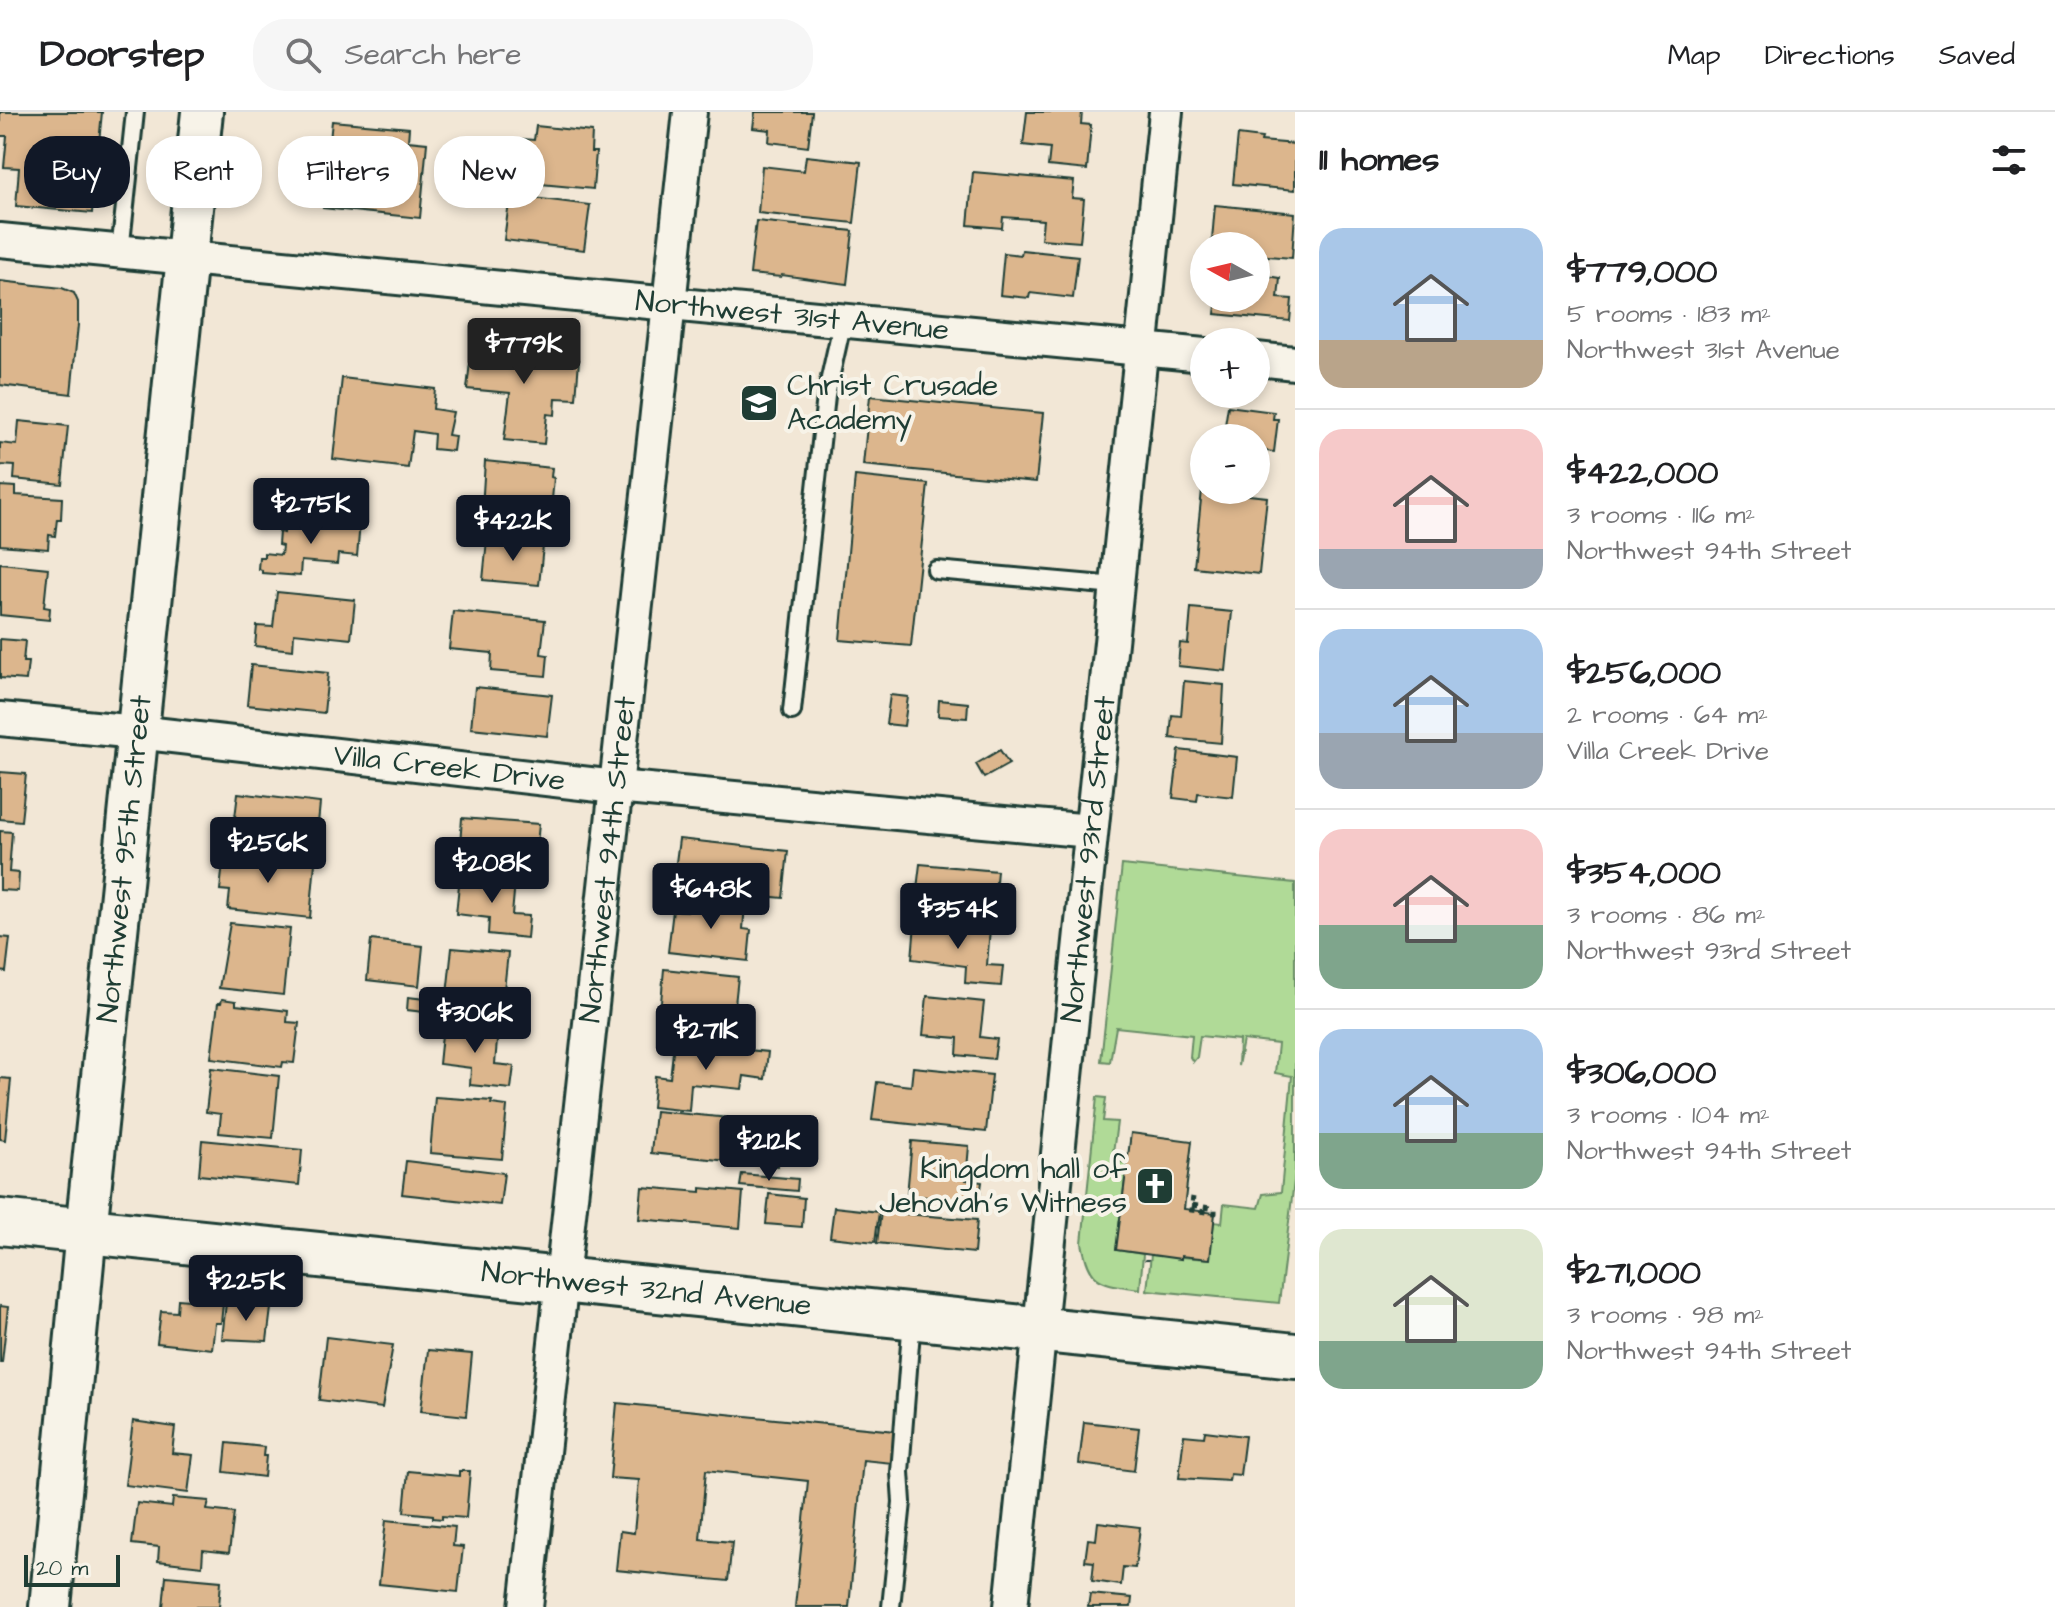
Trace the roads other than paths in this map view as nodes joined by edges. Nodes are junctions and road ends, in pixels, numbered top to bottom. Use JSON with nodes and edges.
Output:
{"nodes":[{"id":1,"x":135,"y":112,"type":"edge"},
{"id":2,"x":202,"y":112,"type":"edge"},
{"id":3,"x":690,"y":112,"type":"edge"},
{"id":4,"x":1166,"y":112,"type":"edge"},
{"id":5,"x":0,"y":240,"type":"edge"},
{"id":6,"x":120,"y":252,"type":"junction"},
{"id":7,"x":186,"y":259,"type":"junction"},
{"id":8,"x":669,"y":303,"type":"junction"},
{"id":9,"x":843,"y":320,"type":"junction"},
{"id":10,"x":1141,"y":349,"type":"junction"},
{"id":11,"x":1190,"y":354,"type":"edge"},
{"id":12,"x":1270,"y":360,"type":"edge"},
{"id":13,"x":1295,"y":363,"type":"edge"},
{"id":14,"x":936,"y":570,"type":"dead end"},
{"id":15,"x":1116,"y":586,"type":"junction"},
{"id":16,"x":792,"y":711,"type":"dead end"},
{"id":17,"x":0,"y":719,"type":"edge"},
{"id":18,"x":137,"y":732,"type":"junction"},
{"id":19,"x":616,"y":787,"type":"junction"},
{"id":20,"x":1091,"y":831,"type":"junction"},
{"id":21,"x":0,"y":1222,"type":"edge"},
{"id":22,"x":86,"y":1231,"type":"junction"},
{"id":23,"x":562,"y":1280,"type":"junction"},
{"id":24,"x":912,"y":1316,"type":"junction"},
{"id":25,"x":1039,"y":1330,"type":"junction"},
{"id":26,"x":1295,"y":1356,"type":"edge"},
{"id":27,"x":50,"y":1607,"type":"edge"},
{"id":28,"x":526,"y":1607,"type":"edge"},
{"id":29,"x":891,"y":1607,"type":"edge"},
{"id":30,"x":1011,"y":1607,"type":"edge"}],
"edges":[{"from":1,"to":6,"type":"lane"},
{"from":2,"to":7,"type":"street","name":"Northwest 95th Street"},
{"from":3,"to":8,"type":"street","name":"Northwest 94th Street"},
{"from":4,"to":10,"type":"street","name":"Northwest 93rd Street"},
{"from":5,"to":6,"type":"street","name":"Northwest 31st Avenue"},
{"from":6,"to":7,"type":"street","name":"Northwest 31st Avenue"},
{"from":7,"to":8,"type":"street","name":"Northwest 31st Avenue"},
{"from":7,"to":18,"type":"street","name":"Northwest 95th Street"},
{"from":8,"to":9,"type":"street","name":"Northwest 31st Avenue"},
{"from":8,"to":19,"type":"street","name":"Northwest 94th Street"},
{"from":9,"to":10,"type":"street","name":"Northwest 31st Avenue"},
{"from":9,"to":16,"type":"lane"},
{"from":10,"to":11,"type":"street","name":"Northwest 31st Avenue"},
{"from":10,"to":15,"type":"street","name":"Northwest 93rd Street"},
{"from":12,"to":13,"type":"street"},
{"from":14,"to":15,"type":"lane"},
{"from":15,"to":20,"type":"street","name":"Northwest 93rd Street"},
{"from":17,"to":18,"type":"street","name":"Villa Creek Drive"},
{"from":18,"to":19,"type":"street","name":"Villa Creek Drive"},
{"from":18,"to":22,"type":"street","name":"Northwest 95th Street"},
{"from":19,"to":20,"type":"street","name":"Villa Creek Drive"},
{"from":19,"to":23,"type":"street","name":"Northwest 94th Street"},
{"from":20,"to":25,"type":"street","name":"Northwest 93rd Street"},
{"from":21,"to":22,"type":"main road","name":"Northwest 32nd Avenue"},
{"from":22,"to":23,"type":"main road","name":"Northwest 32nd Avenue"},
{"from":22,"to":27,"type":"street","name":"Northwest 95th Street"},
{"from":23,"to":24,"type":"main road","name":"Northwest 32nd Avenue"},
{"from":23,"to":28,"type":"street","name":"Northwest 94th Street"},
{"from":24,"to":25,"type":"main road","name":"Northwest 32nd Avenue"},
{"from":24,"to":29,"type":"lane"},
{"from":25,"to":26,"type":"main road","name":"Northwest 32nd Avenue"},
{"from":25,"to":30,"type":"street","name":"Northwest 93rd Street"}]}
